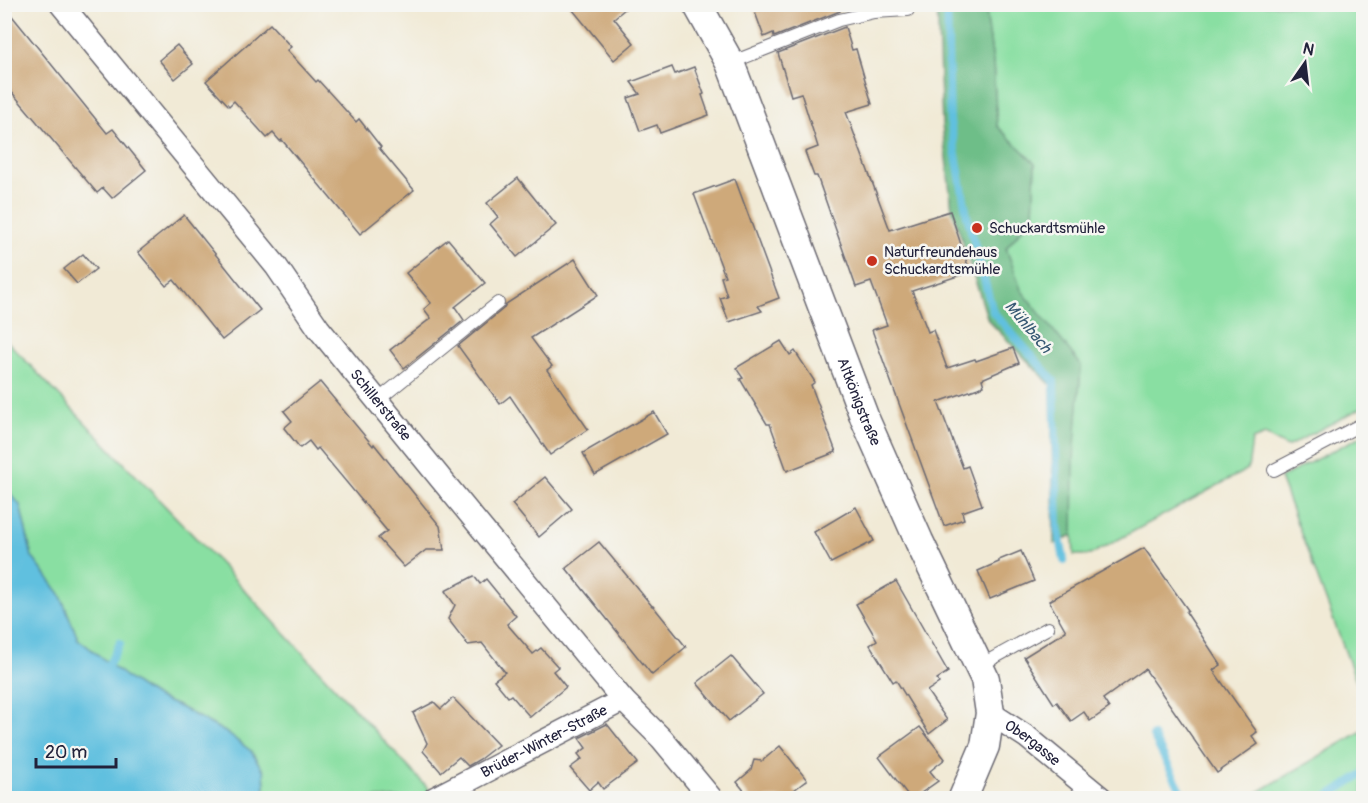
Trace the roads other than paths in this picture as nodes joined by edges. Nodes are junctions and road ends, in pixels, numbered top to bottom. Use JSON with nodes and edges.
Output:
{"nodes":[{"id":1,"x":61,"y":4,"type":"edge"},
{"id":2,"x":697,"y":4,"type":"edge"},
{"id":3,"x":907,"y":4,"type":"edge"},
{"id":4,"x":730,"y":63,"type":"junction"},
{"id":5,"x":498,"y":303,"type":"dead end"},
{"id":6,"x":378,"y":400,"type":"junction"},
{"id":7,"x":1364,"y":423,"type":"edge"},
{"id":8,"x":1274,"y":470,"type":"dead end"},
{"id":9,"x":1048,"y":628,"type":"dead end"},
{"id":10,"x":979,"y":666,"type":"junction"},
{"id":11,"x":622,"y":700,"type":"junction"},
{"id":12,"x":990,"y":713,"type":"junction"},
{"id":13,"x":435,"y":798,"type":"edge"},
{"id":14,"x":711,"y":798,"type":"edge"},
{"id":15,"x":963,"y":798,"type":"edge"},
{"id":16,"x":1101,"y":798,"type":"edge"}],
"edges":[{"from":1,"to":6,"type":"street","name":"Schillerstraße"},
{"from":2,"to":4,"type":"street","name":"Altkönigstraße"},
{"from":3,"to":4,"type":"lane"},
{"from":4,"to":10,"type":"street","name":"Altkönigstraße"},
{"from":5,"to":6,"type":"lane"},
{"from":6,"to":11,"type":"street","name":"Schillerstraße"},
{"from":7,"to":8,"type":"lane"},
{"from":9,"to":10,"type":"lane"},
{"from":10,"to":12,"type":"street","name":"Altkönigstraße"},
{"from":11,"to":13,"type":"street","name":"Brüder-Winter-Straße"},
{"from":11,"to":14,"type":"street","name":"Schillerstraße"},
{"from":12,"to":15,"type":"street","name":"Altkönigstraße"},
{"from":12,"to":16,"type":"street","name":"Obergasse"}]}
